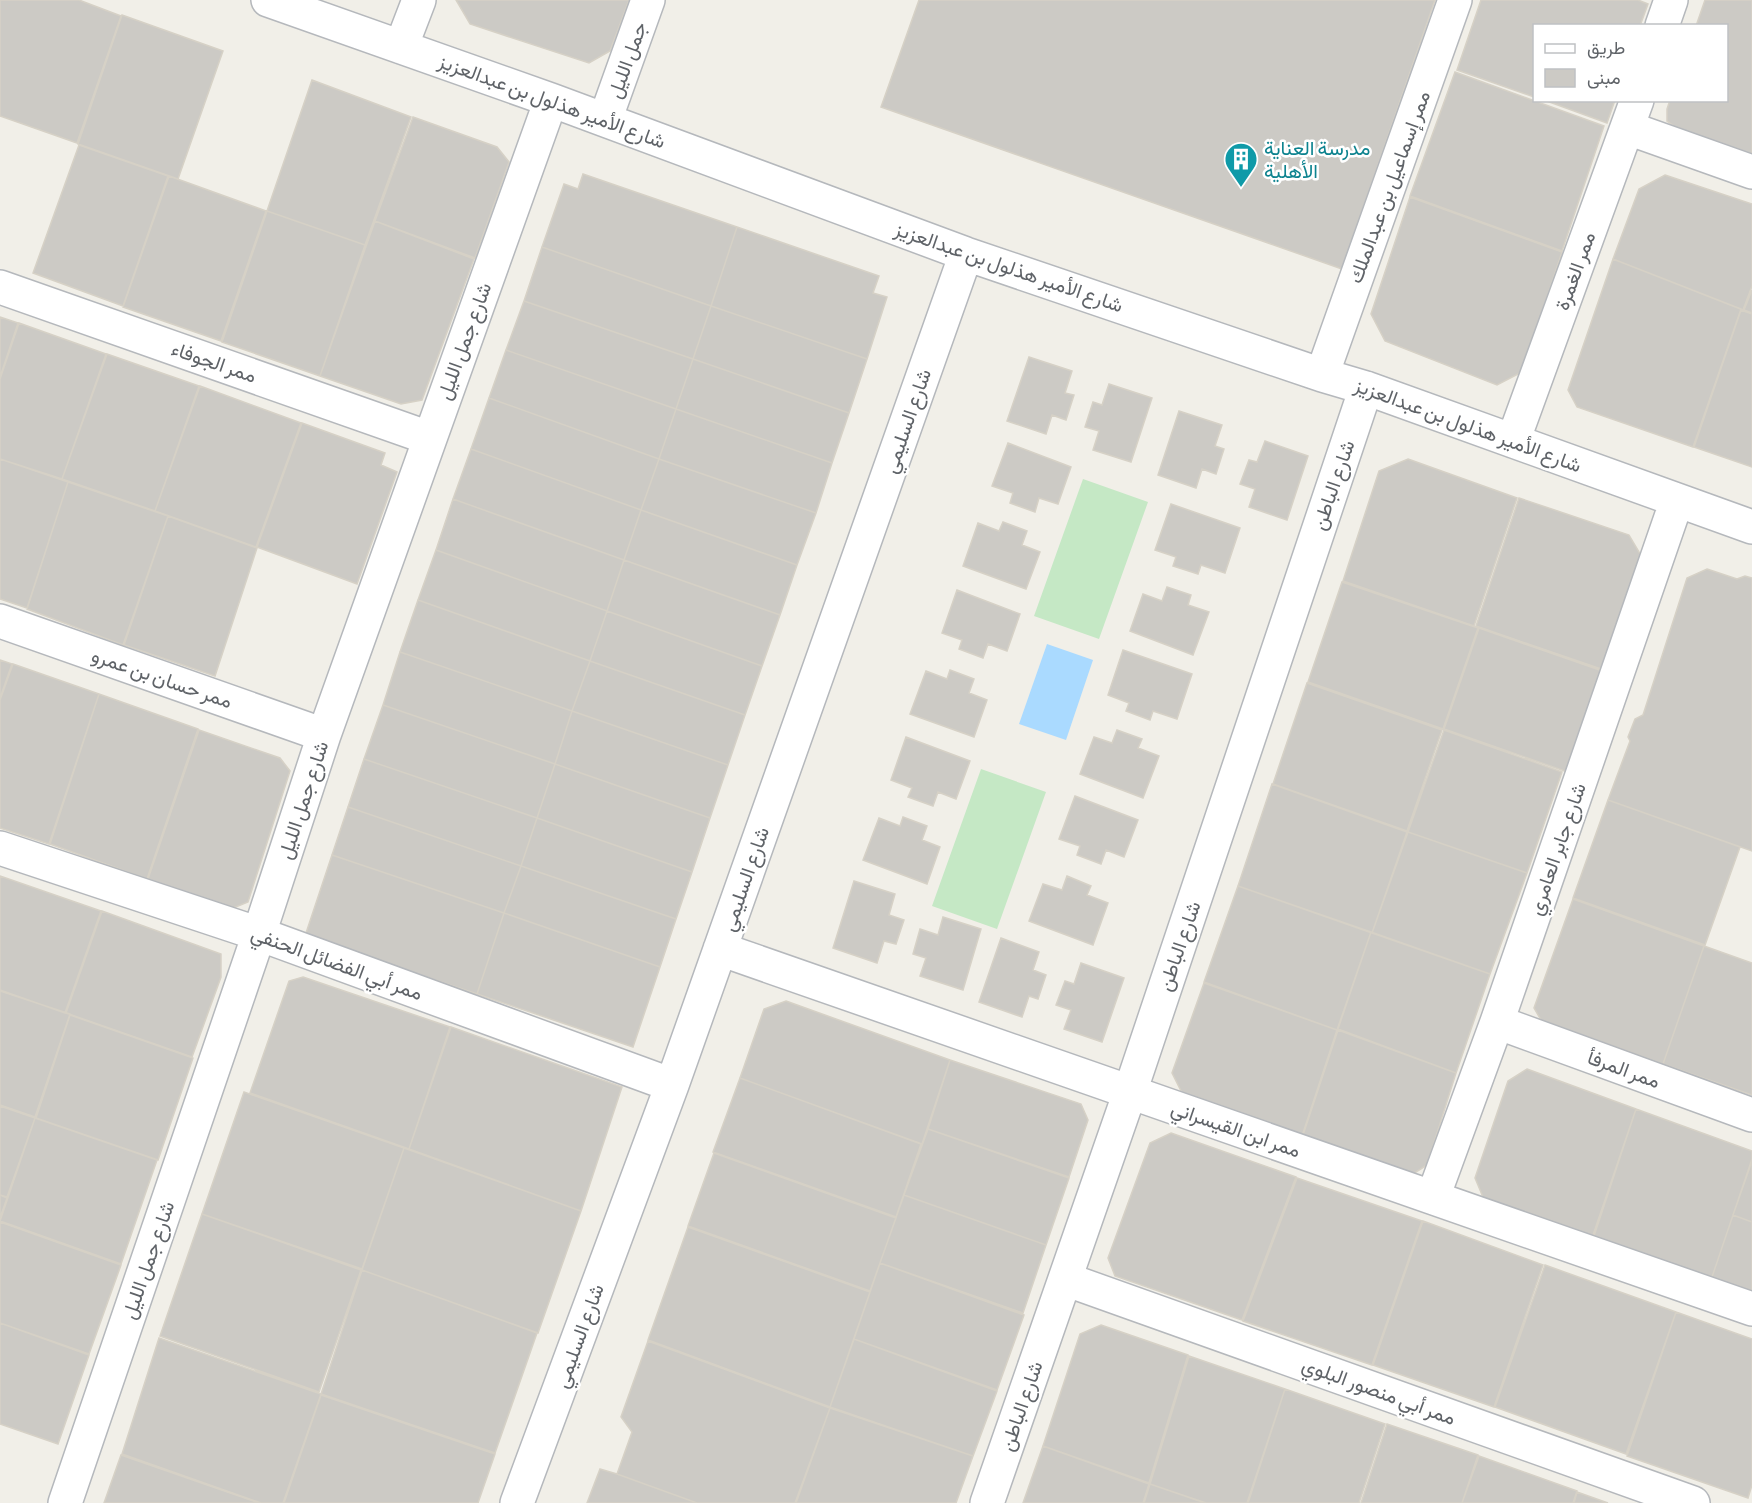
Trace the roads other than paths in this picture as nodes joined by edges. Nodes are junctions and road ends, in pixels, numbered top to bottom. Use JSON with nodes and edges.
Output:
{"nodes":[{"id":1,"x":268,"y":0,"type":"edge"},
{"id":2,"x":419,"y":0,"type":"edge"},
{"id":3,"x":648,"y":0,"type":"edge"},
{"id":4,"x":1455,"y":0,"type":"edge"},
{"id":5,"x":1671,"y":0,"type":"edge"},
{"id":6,"x":1663,"y":24,"type":"edge"},
{"id":7,"x":401,"y":47,"type":"junction"},
{"id":8,"x":551,"y":100,"type":"junction"},
{"id":9,"x":1632,"y":114,"type":"edge"},
{"id":10,"x":605,"y":120,"type":"junction"},
{"id":11,"x":1752,"y":172,"type":"edge"},
{"id":12,"x":966,"y":254,"type":"junction"},
{"id":13,"x":0,"y":287,"type":"edge"},
{"id":14,"x":1322,"y":375,"type":"junction"},
{"id":15,"x":1366,"y":388,"type":"junction"},
{"id":16,"x":429,"y":438,"type":"junction"},
{"id":17,"x":1513,"y":441,"type":"junction"},
{"id":18,"x":1677,"y":500,"type":"junction"},
{"id":19,"x":1752,"y":526,"type":"edge"},
{"id":20,"x":0,"y":621,"type":"edge"},
{"id":21,"x":324,"y":735,"type":"junction"},
{"id":22,"x":0,"y":848,"type":"edge"},
{"id":23,"x":259,"y":934,"type":"junction"},
{"id":24,"x":720,"y":949,"type":"junction"},
{"id":25,"x":1497,"y":1022,"type":"junction"},
{"id":26,"x":672,"y":1085,"type":"junction"},
{"id":27,"x":1130,"y":1092,"type":"junction"},
{"id":28,"x":1752,"y":1115,"type":"edge"},
{"id":29,"x":1433,"y":1197,"type":"junction"},
{"id":30,"x":1065,"y":1279,"type":"junction"},
{"id":31,"x":1752,"y":1309,"type":"edge"},
{"id":32,"x":65,"y":1503,"type":"edge"},
{"id":33,"x":518,"y":1503,"type":"edge"},
{"id":34,"x":987,"y":1503,"type":"edge"},
{"id":35,"x":1693,"y":1503,"type":"edge"}],
"edges":[{"from":1,"to":7,"type":"street","name":"شارع الأمير هذلول بن عبدالعزيز"},
{"from":2,"to":7,"type":"street"},
{"from":3,"to":10,"type":"street","name":"جمل الليل"},
{"from":4,"to":14,"type":"street","name":"ممر إسماعيل بن عبدالملك"},
{"from":5,"to":6,"type":"street"},
{"from":7,"to":8,"type":"street","name":"شارع الأمير هذلول بن عبدالعزيز"},
{"from":8,"to":10,"type":"street","name":"شارع الأمير هذلول بن عبدالعزيز"},
{"from":8,"to":16,"type":"street","name":"شارع جمل الليل"},
{"from":9,"to":11,"type":"street"},
{"from":9,"to":17,"type":"street","name":"ممر الغمرة"},
{"from":10,"to":12,"type":"street","name":"شارع الأمير هذلول بن عبدالعزيز"},
{"from":12,"to":14,"type":"street","name":"شارع الأمير هذلول بن عبدالعزيز"},
{"from":12,"to":24,"type":"street","name":"شارع السليمي"},
{"from":13,"to":16,"type":"street","name":"ممر الجوفاء"},
{"from":14,"to":15,"type":"street","name":"شارع الأمير هذلول بن عبدالعزيز"},
{"from":15,"to":17,"type":"street","name":"شارع الأمير هذلول بن عبدالعزيز"},
{"from":15,"to":27,"type":"street","name":"شارع الباطن"},
{"from":16,"to":21,"type":"street","name":"شارع جمل الليل"},
{"from":17,"to":18,"type":"street","name":"شارع الأمير هذلول بن عبدالعزيز"},
{"from":18,"to":19,"type":"street","name":"شارع الأمير هذلول بن عبدالعزيز"},
{"from":18,"to":25,"type":"street","name":"شارع جابر العامري"},
{"from":20,"to":21,"type":"street","name":"ممر حسان بن عمرو"},
{"from":21,"to":23,"type":"street","name":"شارع جمل الليل"},
{"from":22,"to":23,"type":"street","name":"ممر أبي الفضائل الحنفي"},
{"from":23,"to":26,"type":"street","name":"ممر أبي الفضائل الحنفي"},
{"from":23,"to":32,"type":"street","name":"شارع جمل الليل"},
{"from":24,"to":26,"type":"street","name":"شارع السليمي"},
{"from":24,"to":27,"type":"street","name":"ممر ابن القيسراني"},
{"from":25,"to":28,"type":"street","name":"ممر المرفأ"},
{"from":25,"to":29,"type":"street","name":"شارع جابر العامري"},
{"from":26,"to":33,"type":"street","name":"شارع السليمي"},
{"from":27,"to":29,"type":"street","name":"ممر ابن القيسراني"},
{"from":27,"to":30,"type":"street","name":"شارع الباطن"},
{"from":29,"to":31,"type":"street","name":"ممر ابن القيسراني"},
{"from":30,"to":34,"type":"street","name":"شارع الباطن"},
{"from":30,"to":35,"type":"street","name":"ممر أبي منصور البلوي"}]}
